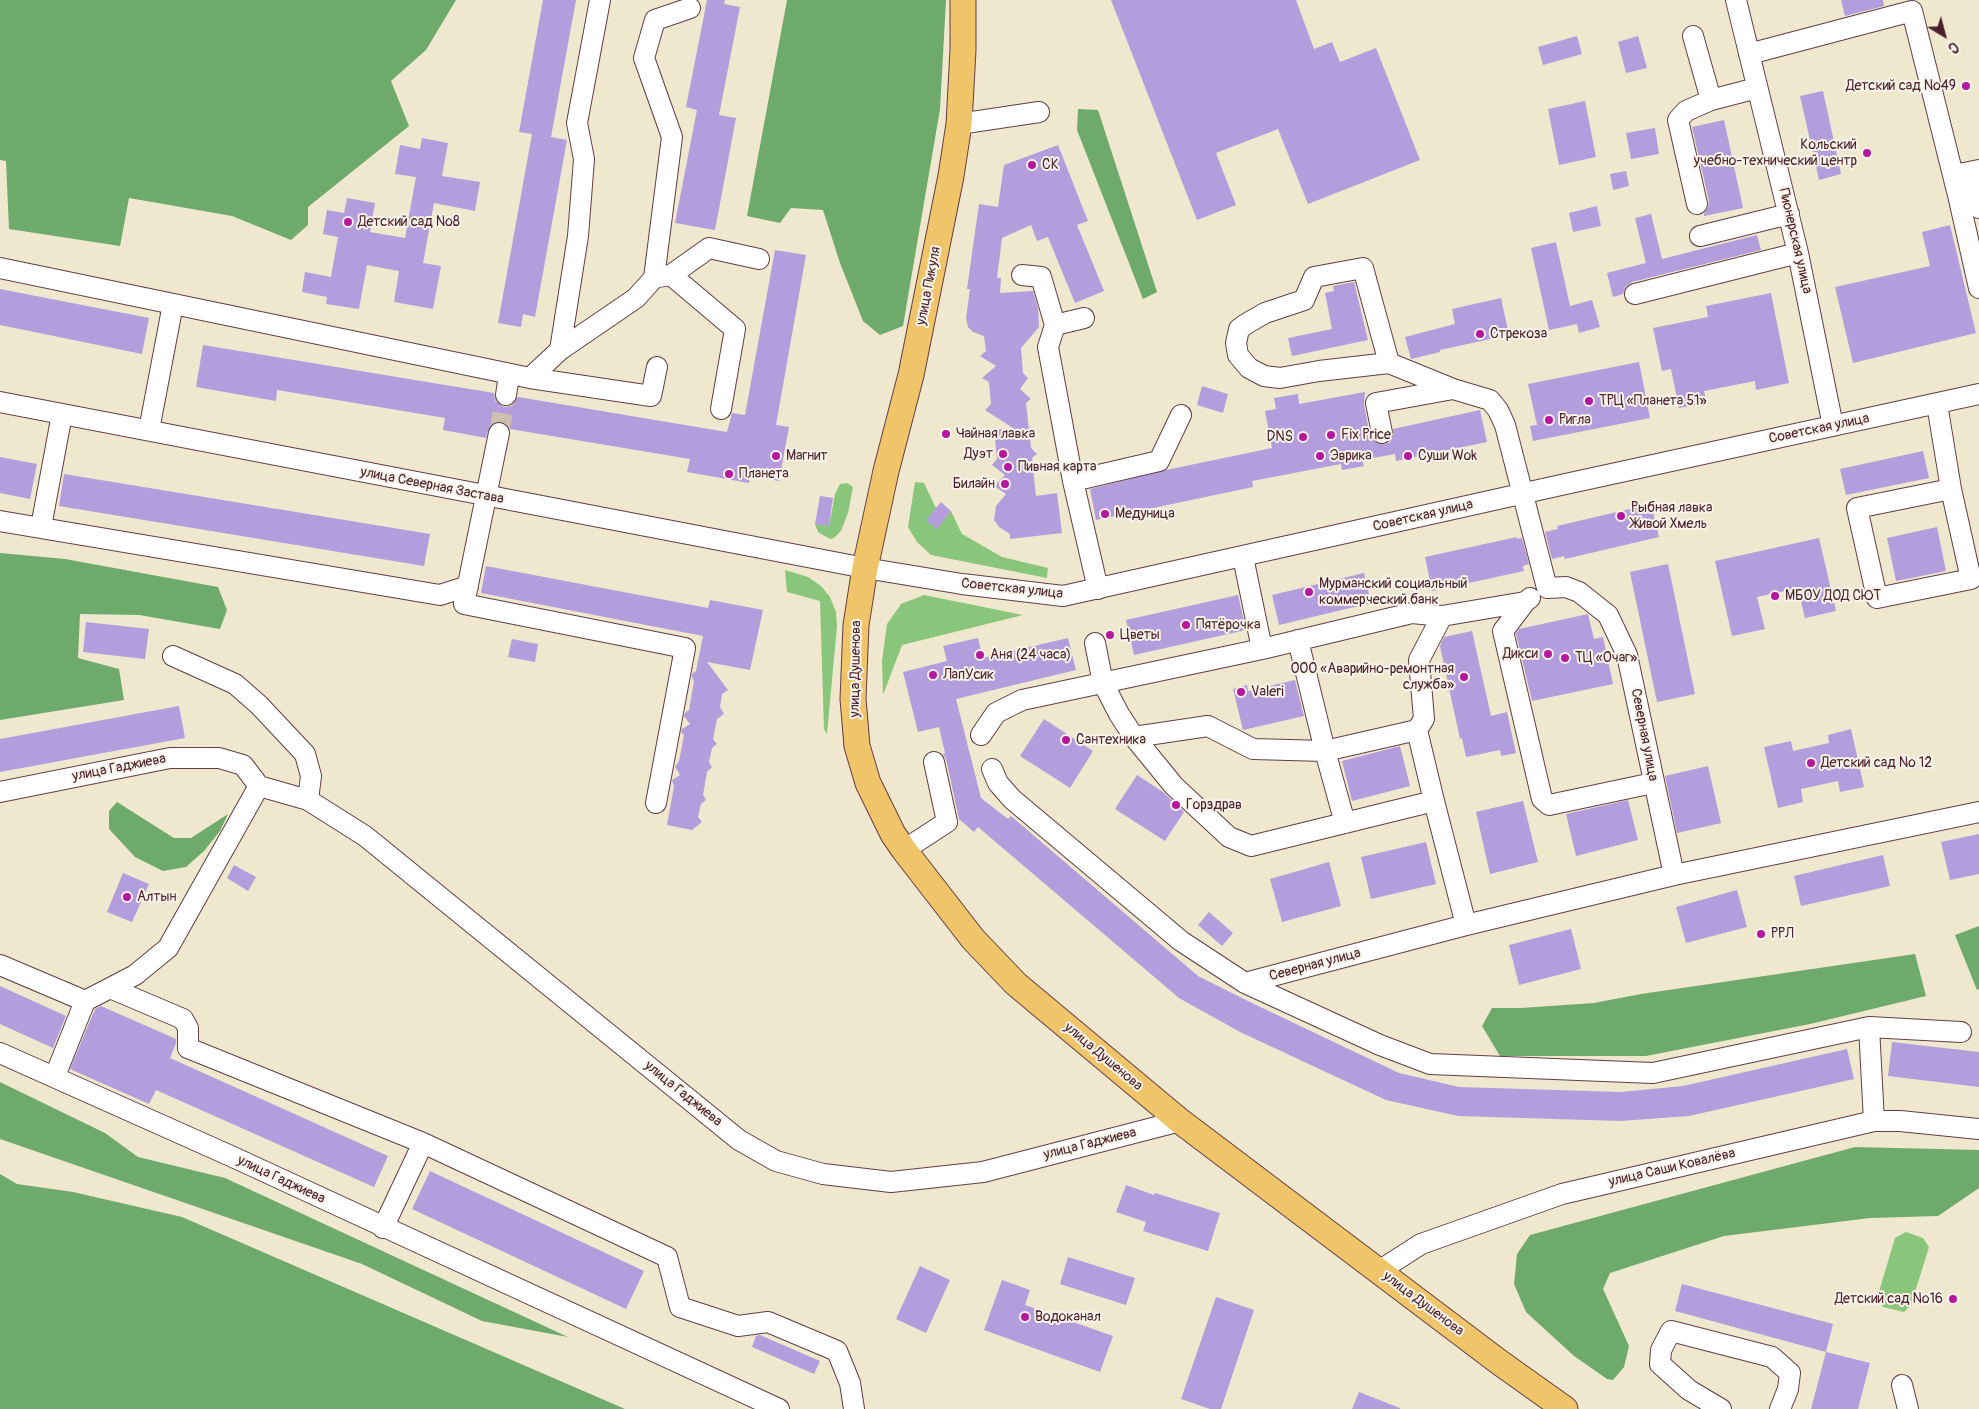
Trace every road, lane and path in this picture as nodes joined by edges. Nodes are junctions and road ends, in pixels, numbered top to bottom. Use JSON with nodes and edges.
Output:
{"nodes":[{"id":1,"x":600,"y":0,"type":"edge"},
{"id":2,"x":963,"y":0,"type":"edge"},
{"id":3,"x":1736,"y":0,"type":"edge"},
{"id":4,"x":690,"y":8,"type":"dead end"},
{"id":5,"x":1693,"y":36,"type":"dead end"},
{"id":6,"x":1749,"y":54,"type":"junction"},
{"id":7,"x":1757,"y":88,"type":"junction"},
{"id":8,"x":1711,"y":100,"type":"junction"},
{"id":9,"x":1039,"y":112,"type":"dead end"},
{"id":10,"x":958,"y":124,"type":"junction"},
{"id":11,"x":1979,"y":170,"type":"edge"},
{"id":12,"x":1956,"y":185,"type":"junction"},
{"id":13,"x":1979,"y":190,"type":"edge"},
{"id":14,"x":1698,"y":204,"type":"dead end"},
{"id":15,"x":1979,"y":208,"type":"edge"},
{"id":16,"x":1789,"y":214,"type":"junction"},
{"id":17,"x":1700,"y":236,"type":"dead end"},
{"id":18,"x":1798,"y":253,"type":"junction"},
{"id":19,"x":759,"y":259,"type":"dead end"},
{"id":20,"x":0,"y":268,"type":"edge"},
{"id":21,"x":662,"y":276,"type":"junction"},
{"id":22,"x":1022,"y":276,"type":"dead end"},
{"id":23,"x":1979,"y":288,"type":"edge"},
{"id":24,"x":1635,"y":294,"type":"dead end"},
{"id":25,"x":173,"y":304,"type":"junction"},
{"id":26,"x":1084,"y":318,"type":"dead end"},
{"id":27,"x":1055,"y":325,"type":"junction"},
{"id":28,"x":560,"y":350,"type":"junction"},
{"id":29,"x":1389,"y":363,"type":"junction"},
{"id":30,"x":657,"y":366,"type":"dead end"},
{"id":31,"x":509,"y":375,"type":"junction"},
{"id":32,"x":530,"y":378,"type":"junction"},
{"id":33,"x":1453,"y":390,"type":"junction"},
{"id":34,"x":1979,"y":394,"type":"edge"},
{"id":35,"x":506,"y":395,"type":"tunnel mouth"},
{"id":36,"x":0,"y":402,"type":"edge"},
{"id":37,"x":1937,"y":404,"type":"junction"},
{"id":38,"x":721,"y":409,"type":"dead end"},
{"id":39,"x":62,"y":414,"type":"junction"},
{"id":40,"x":1180,"y":415,"type":"dead end"},
{"id":41,"x":1833,"y":426,"type":"junction"},
{"id":42,"x":149,"y":430,"type":"junction"},
{"id":43,"x":499,"y":434,"type":"tunnel mouth"},
{"id":44,"x":1382,"y":434,"type":"dead end"},
{"id":45,"x":1073,"y":481,"type":"junction"},
{"id":46,"x":1951,"y":489,"type":"junction"},
{"id":47,"x":1523,"y":494,"type":"junction"},
{"id":48,"x":485,"y":496,"type":"junction"},
{"id":49,"x":0,"y":521,"type":"edge"},
{"id":50,"x":41,"y":527,"type":"junction"},
{"id":51,"x":1243,"y":557,"type":"junction"},
{"id":52,"x":865,"y":568,"type":"junction"},
{"id":53,"x":468,"y":586,"type":"junction"},
{"id":54,"x":1547,"y":588,"type":"junction"},
{"id":55,"x":1098,"y":589,"type":"junction"},
{"id":56,"x":1524,"y":602,"type":"junction"},
{"id":57,"x":1442,"y":616,"type":"junction"},
{"id":58,"x":1298,"y":640,"type":"junction"},
{"id":59,"x":1095,"y":643,"type":"dead end"},
{"id":60,"x":1262,"y":649,"type":"junction"},
{"id":61,"x":174,"y":656,"type":"dead end"},
{"id":62,"x":1104,"y":683,"type":"junction"},
{"id":63,"x":1416,"y":730,"type":"junction"},
{"id":64,"x":982,"y":735,"type":"dead end"},
{"id":65,"x":1134,"y":737,"type":"junction"},
{"id":66,"x":1325,"y":751,"type":"junction"},
{"id":67,"x":934,"y":762,"type":"dead end"},
{"id":68,"x":992,"y":769,"type":"dead end"},
{"id":69,"x":1653,"y":783,"type":"junction"},
{"id":70,"x":259,"y":786,"type":"junction"},
{"id":71,"x":0,"y":792,"type":"edge"},
{"id":72,"x":308,"y":800,"type":"junction"},
{"id":73,"x":1434,"y":801,"type":"junction"},
{"id":74,"x":656,"y":803,"type":"dead end"},
{"id":75,"x":1979,"y":812,"type":"edge"},
{"id":76,"x":1345,"y":823,"type":"junction"},
{"id":77,"x":904,"y":850,"type":"junction"},
{"id":78,"x":1674,"y":875,"type":"junction"},
{"id":79,"x":1466,"y":925,"type":"junction"},
{"id":80,"x":0,"y":965,"type":"edge"},
{"id":81,"x":1245,"y":984,"type":"junction"},
{"id":82,"x":110,"y":988,"type":"junction"},
{"id":83,"x":85,"y":1001,"type":"junction"},
{"id":84,"x":1869,"y":1027,"type":"junction"},
{"id":85,"x":1961,"y":1032,"type":"dead end"},
{"id":86,"x":0,"y":1053,"type":"edge"},
{"id":87,"x":55,"y":1076,"type":"junction"},
{"id":88,"x":1180,"y":1121,"type":"junction"},
{"id":89,"x":1874,"y":1121,"type":"junction"},
{"id":90,"x":1979,"y":1129,"type":"edge"},
{"id":91,"x":423,"y":1143,"type":"junction"},
{"id":92,"x":383,"y":1228,"type":"junction"},
{"id":93,"x":1378,"y":1270,"type":"junction"},
{"id":94,"x":1902,"y":1386,"type":"dead end"},
{"id":95,"x":779,"y":1409,"type":"edge"},
{"id":96,"x":854,"y":1409,"type":"edge"},
{"id":97,"x":1566,"y":1409,"type":"edge"},
{"id":98,"x":1721,"y":1409,"type":"edge"},
{"id":99,"x":1780,"y":1409,"type":"edge"},
{"id":100,"x":1908,"y":1409,"type":"edge"}],
"edges":[{"from":1,"to":28,"type":"street"},
{"from":2,"to":10,"type":"main road","name":"улица Пикуля"},
{"from":3,"to":6,"type":"street","name":"Пионерская улица"},
{"from":4,"to":21,"type":"street"},
{"from":5,"to":8,"type":"street"},
{"from":6,"to":7,"type":"street","name":"Пионерская улица"},
{"from":6,"to":12,"type":"street"},
{"from":7,"to":8,"type":"street"},
{"from":7,"to":16,"type":"street","name":"Пионерская улица"},
{"from":8,"to":14,"type":"street"},
{"from":9,"to":10,"type":"street"},
{"from":10,"to":52,"type":"main road","name":"улица Пикуля"},
{"from":11,"to":12,"type":"street"},
{"from":12,"to":13,"type":"street"},
{"from":12,"to":15,"type":"street"},
{"from":12,"to":23,"type":"street"},
{"from":16,"to":17,"type":"street"},
{"from":16,"to":18,"type":"street","name":"Пионерская улица"},
{"from":18,"to":24,"type":"street"},
{"from":18,"to":41,"type":"street","name":"Пионерская улица"},
{"from":19,"to":21,"type":"street"},
{"from":20,"to":25,"type":"street"},
{"from":21,"to":28,"type":"street"},
{"from":21,"to":38,"type":"street"},
{"from":22,"to":27,"type":"street"},
{"from":25,"to":31,"type":"street"},
{"from":25,"to":42,"type":"street"},
{"from":26,"to":27,"type":"street"},
{"from":27,"to":45,"type":"street"},
{"from":28,"to":32,"type":"street"},
{"from":29,"to":29,"type":"street"},
{"from":29,"to":33,"type":"street"},
{"from":30,"to":32,"type":"street"},
{"from":31,"to":32,"type":"street"},
{"from":31,"to":35,"type":"street"},
{"from":33,"to":44,"type":"street"},
{"from":33,"to":47,"type":"street"},
{"from":34,"to":37,"type":"street","name":"Советская улица"},
{"from":36,"to":39,"type":"street","name":"улица Северная Застава"},
{"from":37,"to":41,"type":"street","name":"Советская улица"},
{"from":37,"to":46,"type":"street"},
{"from":39,"to":42,"type":"street","name":"улица Северная Застава"},
{"from":39,"to":50,"type":"street"},
{"from":40,"to":45,"type":"street"},
{"from":41,"to":47,"type":"street","name":"Советская улица"},
{"from":42,"to":48,"type":"street","name":"улица Северная Застава"},
{"from":43,"to":48,"type":"street"},
{"from":45,"to":55,"type":"street"},
{"from":46,"to":46,"type":"street"},
{"from":47,"to":51,"type":"street","name":"Советская улица"},
{"from":47,"to":54,"type":"street"},
{"from":48,"to":52,"type":"street","name":"улица Северная Застава"},
{"from":48,"to":53,"type":"street"},
{"from":49,"to":50,"type":"street"},
{"from":50,"to":53,"type":"street"},
{"from":51,"to":55,"type":"street","name":"Советская улица"},
{"from":51,"to":60,"type":"street"},
{"from":52,"to":55,"type":"street","name":"Советская улица"},
{"from":52,"to":77,"type":"main road","name":"улица Душенова"},
{"from":53,"to":74,"type":"street"},
{"from":54,"to":56,"type":"street"},
{"from":54,"to":69,"type":"street","name":"Северная улица"},
{"from":56,"to":57,"type":"street"},
{"from":56,"to":69,"type":"street"},
{"from":57,"to":58,"type":"street"},
{"from":57,"to":63,"type":"street"},
{"from":58,"to":60,"type":"street"},
{"from":58,"to":66,"type":"street"},
{"from":59,"to":62,"type":"street"},
{"from":60,"to":62,"type":"street"},
{"from":61,"to":72,"type":"street"},
{"from":62,"to":64,"type":"street"},
{"from":62,"to":65,"type":"street"},
{"from":63,"to":66,"type":"street"},
{"from":63,"to":73,"type":"street"},
{"from":65,"to":66,"type":"street"},
{"from":65,"to":76,"type":"street"},
{"from":66,"to":76,"type":"street"},
{"from":67,"to":77,"type":"street"},
{"from":68,"to":81,"type":"street"},
{"from":69,"to":78,"type":"street","name":"Северная улица"},
{"from":70,"to":71,"type":"street","name":"улица Гаджиева"},
{"from":70,"to":72,"type":"street","name":"улица Гаджиева"},
{"from":70,"to":82,"type":"street"},
{"from":72,"to":88,"type":"street","name":"улица Гаджиева"},
{"from":73,"to":76,"type":"street"},
{"from":73,"to":79,"type":"street"},
{"from":75,"to":78,"type":"street","name":"Северная улица"},
{"from":77,"to":88,"type":"main road","name":"улица Душенова"},
{"from":78,"to":79,"type":"street","name":"Северная улица"},
{"from":79,"to":81,"type":"street","name":"Северная улица"},
{"from":80,"to":83,"type":"street"},
{"from":81,"to":84,"type":"street"},
{"from":82,"to":83,"type":"street"},
{"from":82,"to":91,"type":"street"},
{"from":83,"to":87,"type":"street"},
{"from":84,"to":85,"type":"street"},
{"from":84,"to":89,"type":"street"},
{"from":86,"to":87,"type":"street","name":"улица Гаджиева"},
{"from":87,"to":92,"type":"street","name":"улица Гаджиева"},
{"from":88,"to":93,"type":"main road","name":"улица Душенова"},
{"from":89,"to":90,"type":"street","name":"улица Саши Ковалёва"},
{"from":89,"to":93,"type":"street","name":"улица Саши Ковалёва"},
{"from":91,"to":92,"type":"street"},
{"from":91,"to":96,"type":"street"},
{"from":92,"to":95,"type":"street","name":"улица Гаджиева"},
{"from":93,"to":97,"type":"main road","name":"улица Душенова"},
{"from":94,"to":100,"type":"street"},
{"from":98,"to":99,"type":"street"}]}
